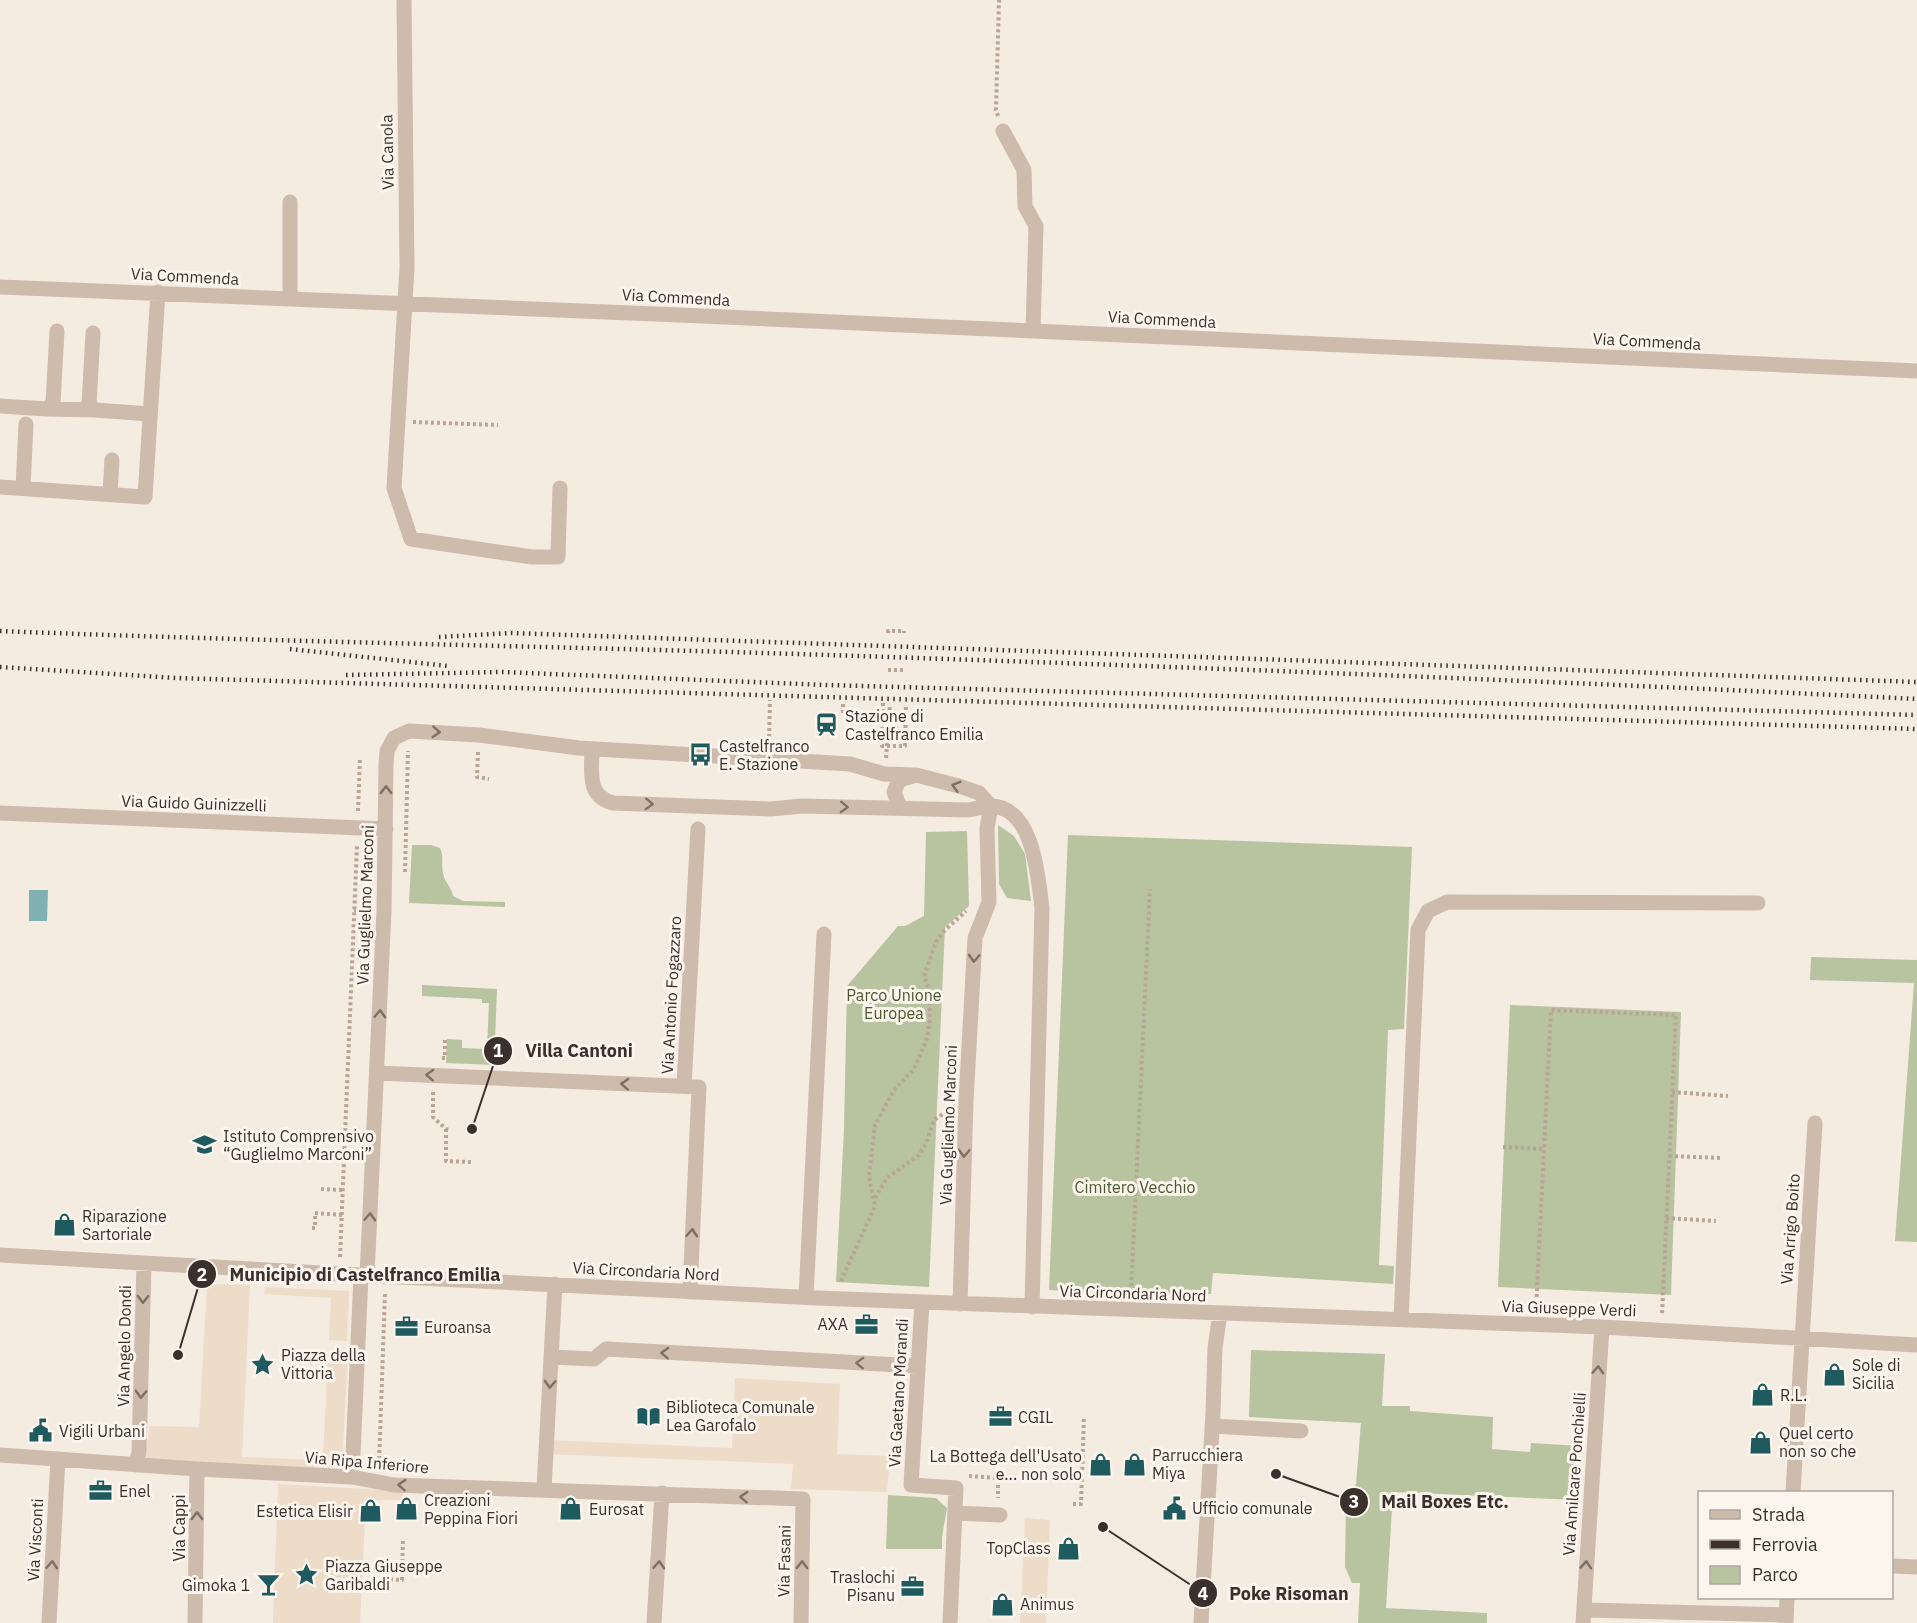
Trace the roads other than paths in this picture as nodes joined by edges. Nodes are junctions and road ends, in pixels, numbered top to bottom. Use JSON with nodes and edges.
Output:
{"nodes":[{"id":1,"x":404,"y":0,"type":"edge"},
{"id":2,"x":1003,"y":131,"type":"road end"},
{"id":3,"x":290,"y":202,"type":"dead end"},
{"id":4,"x":0,"y":287,"type":"edge"},
{"id":5,"x":158,"y":292,"type":"junction"},
{"id":6,"x":290,"y":299,"type":"junction"},
{"id":7,"x":405,"y":303,"type":"junction"},
{"id":8,"x":57,"y":331,"type":"dead end"},
{"id":9,"x":1033,"y":331,"type":"junction"},
{"id":10,"x":93,"y":333,"type":"dead end"},
{"id":11,"x":1917,"y":371,"type":"edge"},
{"id":12,"x":0,"y":406,"type":"edge"},
{"id":13,"x":47,"y":409,"type":"junction"},
{"id":14,"x":95,"y":410,"type":"junction"},
{"id":15,"x":150,"y":414,"type":"junction"},
{"id":16,"x":26,"y":424,"type":"dead end"},
{"id":17,"x":112,"y":460,"type":"dead end"},
{"id":18,"x":0,"y":487,"type":"edge"},
{"id":19,"x":23,"y":488,"type":"junction"},
{"id":20,"x":560,"y":488,"type":"dead end"},
{"id":21,"x":110,"y":494,"type":"junction"},
{"id":22,"x":592,"y":749,"type":"junction"},
{"id":23,"x":916,"y":775,"type":"junction"},
{"id":24,"x":991,"y":806,"type":"junction"},
{"id":25,"x":900,"y":808,"type":"junction"},
{"id":26,"x":0,"y":813,"type":"edge"},
{"id":27,"x":386,"y":829,"type":"junction"},
{"id":28,"x":698,"y":829,"type":"dead end"},
{"id":29,"x":1758,"y":903,"type":"dead end"},
{"id":30,"x":824,"y":934,"type":"dead end"},
{"id":31,"x":377,"y":1072,"type":"junction"},
{"id":32,"x":684,"y":1086,"type":"junction"},
{"id":33,"x":1815,"y":1123,"type":"dead end"},
{"id":34,"x":0,"y":1255,"type":"edge"},
{"id":35,"x":144,"y":1264,"type":"junction"},
{"id":36,"x":364,"y":1276,"type":"junction"},
{"id":37,"x":555,"y":1284,"type":"junction"},
{"id":38,"x":690,"y":1292,"type":"junction"},
{"id":39,"x":806,"y":1297,"type":"junction"},
{"id":40,"x":922,"y":1302,"type":"junction"},
{"id":41,"x":960,"y":1304,"type":"junction"},
{"id":42,"x":1032,"y":1307,"type":"junction"},
{"id":43,"x":1220,"y":1313,"type":"junction"},
{"id":44,"x":1401,"y":1320,"type":"junction"},
{"id":45,"x":1602,"y":1328,"type":"junction"},
{"id":46,"x":1802,"y":1337,"type":"junction"},
{"id":47,"x":1917,"y":1345,"type":"edge"},
{"id":48,"x":551,"y":1357,"type":"junction"},
{"id":49,"x":918,"y":1365,"type":"junction"},
{"id":50,"x":1212,"y":1425,"type":"junction"},
{"id":51,"x":1301,"y":1431,"type":"dead end"},
{"id":52,"x":0,"y":1455,"type":"edge"},
{"id":53,"x":58,"y":1459,"type":"junction"},
{"id":54,"x":136,"y":1465,"type":"junction"},
{"id":55,"x":197,"y":1469,"type":"junction"},
{"id":56,"x":352,"y":1477,"type":"junction"},
{"id":57,"x":544,"y":1489,"type":"junction"},
{"id":58,"x":1792,"y":1491,"type":"edge"},
{"id":59,"x":662,"y":1493,"type":"junction"},
{"id":60,"x":803,"y":1499,"type":"joint"},
{"id":61,"x":955,"y":1512,"type":"junction"},
{"id":62,"x":1000,"y":1515,"type":"dead end"},
{"id":63,"x":1893,"y":1566,"type":"edge"},
{"id":64,"x":1917,"y":1567,"type":"edge"},
{"id":65,"x":1787,"y":1599,"type":"edge"},
{"id":66,"x":1583,"y":1616,"type":"edge"},
{"id":67,"x":1786,"y":1619,"type":"edge"},
{"id":68,"x":49,"y":1623,"type":"edge"},
{"id":69,"x":195,"y":1623,"type":"edge"},
{"id":70,"x":654,"y":1623,"type":"edge"},
{"id":71,"x":801,"y":1623,"type":"edge"},
{"id":72,"x":950,"y":1623,"type":"edge"},
{"id":73,"x":1202,"y":1623,"type":"edge"}],
"edges":[{"from":1,"to":7,"type":"street","name":"Via Canola"},
{"from":2,"to":9,"type":"street"},
{"from":3,"to":6,"type":"street"},
{"from":4,"to":5,"type":"street","name":"Via Commenda"},
{"from":5,"to":6,"type":"street","name":"Via Commenda"},
{"from":5,"to":15,"type":"street"},
{"from":6,"to":7,"type":"street","name":"Via Commenda"},
{"from":7,"to":9,"type":"street","name":"Via Commenda"},
{"from":7,"to":20,"type":"street"},
{"from":8,"to":13,"type":"street"},
{"from":9,"to":11,"type":"street","name":"Via Commenda"},
{"from":10,"to":14,"type":"street"},
{"from":12,"to":13,"type":"street"},
{"from":13,"to":14,"type":"street"},
{"from":14,"to":15,"type":"street"},
{"from":15,"to":21,"type":"street"},
{"from":16,"to":19,"type":"street"},
{"from":17,"to":21,"type":"street"},
{"from":18,"to":19,"type":"street"},
{"from":19,"to":21,"type":"street"},
{"from":22,"to":23,"type":"street","name":"Via Guglielmo Marconi"},
{"from":22,"to":25,"type":"street","one_way":true},
{"from":27,"to":22,"type":"street","name":"Via Guglielmo Marconi","one_way":true},
{"from":24,"to":23,"type":"street","name":"Via Guglielmo Marconi","one_way":true},
{"from":23,"to":25,"type":"street"},
{"from":24,"to":25,"type":"street"},
{"from":24,"to":41,"type":"street","name":"Via Guglielmo Marconi","one_way":true},
{"from":24,"to":42,"type":"street"},
{"from":26,"to":27,"type":"street","name":"Via Guido Guinizzelli"},
{"from":31,"to":27,"type":"street","name":"Via Guglielmo Marconi","one_way":true},
{"from":28,"to":32,"type":"street","name":"Via Antonio Fogazzaro"},
{"from":29,"to":44,"type":"street"},
{"from":30,"to":39,"type":"street"},
{"from":32,"to":31,"type":"street","one_way":true},
{"from":36,"to":31,"type":"street","name":"Via Guglielmo Marconi","one_way":true},
{"from":38,"to":32,"type":"street","name":"Via Antonio Fogazzaro","one_way":true},
{"from":33,"to":46,"type":"street","name":"Via Arrigo Boito"},
{"from":34,"to":35,"type":"street","name":"Via Circondaria Nord"},
{"from":35,"to":36,"type":"street","name":"Via Circondaria Nord"},
{"from":35,"to":54,"type":"street","name":"Via Angelo Dondi","one_way":true},
{"from":36,"to":37,"type":"street","name":"Via Circondaria Nord"},
{"from":36,"to":56,"type":"street","name":"Via Guglielmo Marconi"},
{"from":37,"to":38,"type":"street","name":"Via Circondaria Nord"},
{"from":37,"to":48,"type":"street","name":"Via Circondaria Nord"},
{"from":38,"to":39,"type":"street","name":"Via Circondaria Nord"},
{"from":39,"to":40,"type":"street","name":"Via Circondaria Nord"},
{"from":40,"to":41,"type":"street","name":"Via Circondaria Nord"},
{"from":40,"to":49,"type":"street","name":"Via Gaetano Morandi"},
{"from":41,"to":42,"type":"street","name":"Via Circondaria Nord"},
{"from":42,"to":43,"type":"street","name":"Via Circondaria Nord"},
{"from":43,"to":44,"type":"street","name":"Via Giuseppe Verdi"},
{"from":43,"to":50,"type":"street","name":"Via Circondaria Nord"},
{"from":44,"to":45,"type":"street","name":"Via Giuseppe Verdi"},
{"from":45,"to":46,"type":"street","name":"Via Giuseppe Verdi"},
{"from":66,"to":45,"type":"street","name":"Via Amilcare Ponchielli","one_way":true},
{"from":46,"to":47,"type":"street","name":"Via Giuseppe Verdi"},
{"from":46,"to":58,"type":"street","name":"Via Arrigo Boito"},
{"from":49,"to":48,"type":"street","one_way":true},
{"from":48,"to":57,"type":"street","name":"Via Circondaria Nord","one_way":true},
{"from":49,"to":61,"type":"street","name":"Via Gaetano Morandi"},
{"from":50,"to":51,"type":"street"},
{"from":50,"to":73,"type":"street","name":"Via Circondaria Nord"},
{"from":52,"to":53,"type":"street","name":"Via Ripa Inferiore"},
{"from":53,"to":54,"type":"street","name":"Via Ripa Inferiore"},
{"from":68,"to":53,"type":"street","name":"Via Visconti","one_way":true},
{"from":54,"to":55,"type":"street","name":"Via Ripa Inferiore"},
{"from":55,"to":56,"type":"street","name":"Via Ripa Inferiore"},
{"from":69,"to":55,"type":"street","name":"Via Cappi","one_way":true},
{"from":57,"to":56,"type":"street","name":"Via Ripa Inferiore","one_way":true},
{"from":57,"to":59,"type":"street","name":"Via Ripa Inferiore"},
{"from":60,"to":59,"type":"street","name":"Via Ripa Inferiore","one_way":true},
{"from":70,"to":59,"type":"street","one_way":true},
{"from":71,"to":60,"type":"street","name":"Via Fasani","one_way":true},
{"from":61,"to":62,"type":"street"},
{"from":61,"to":72,"type":"street","name":"Via Gaetano Morandi"},
{"from":63,"to":64,"type":"street"},
{"from":65,"to":67,"type":"street"},
{"from":66,"to":67,"type":"street"}]}
